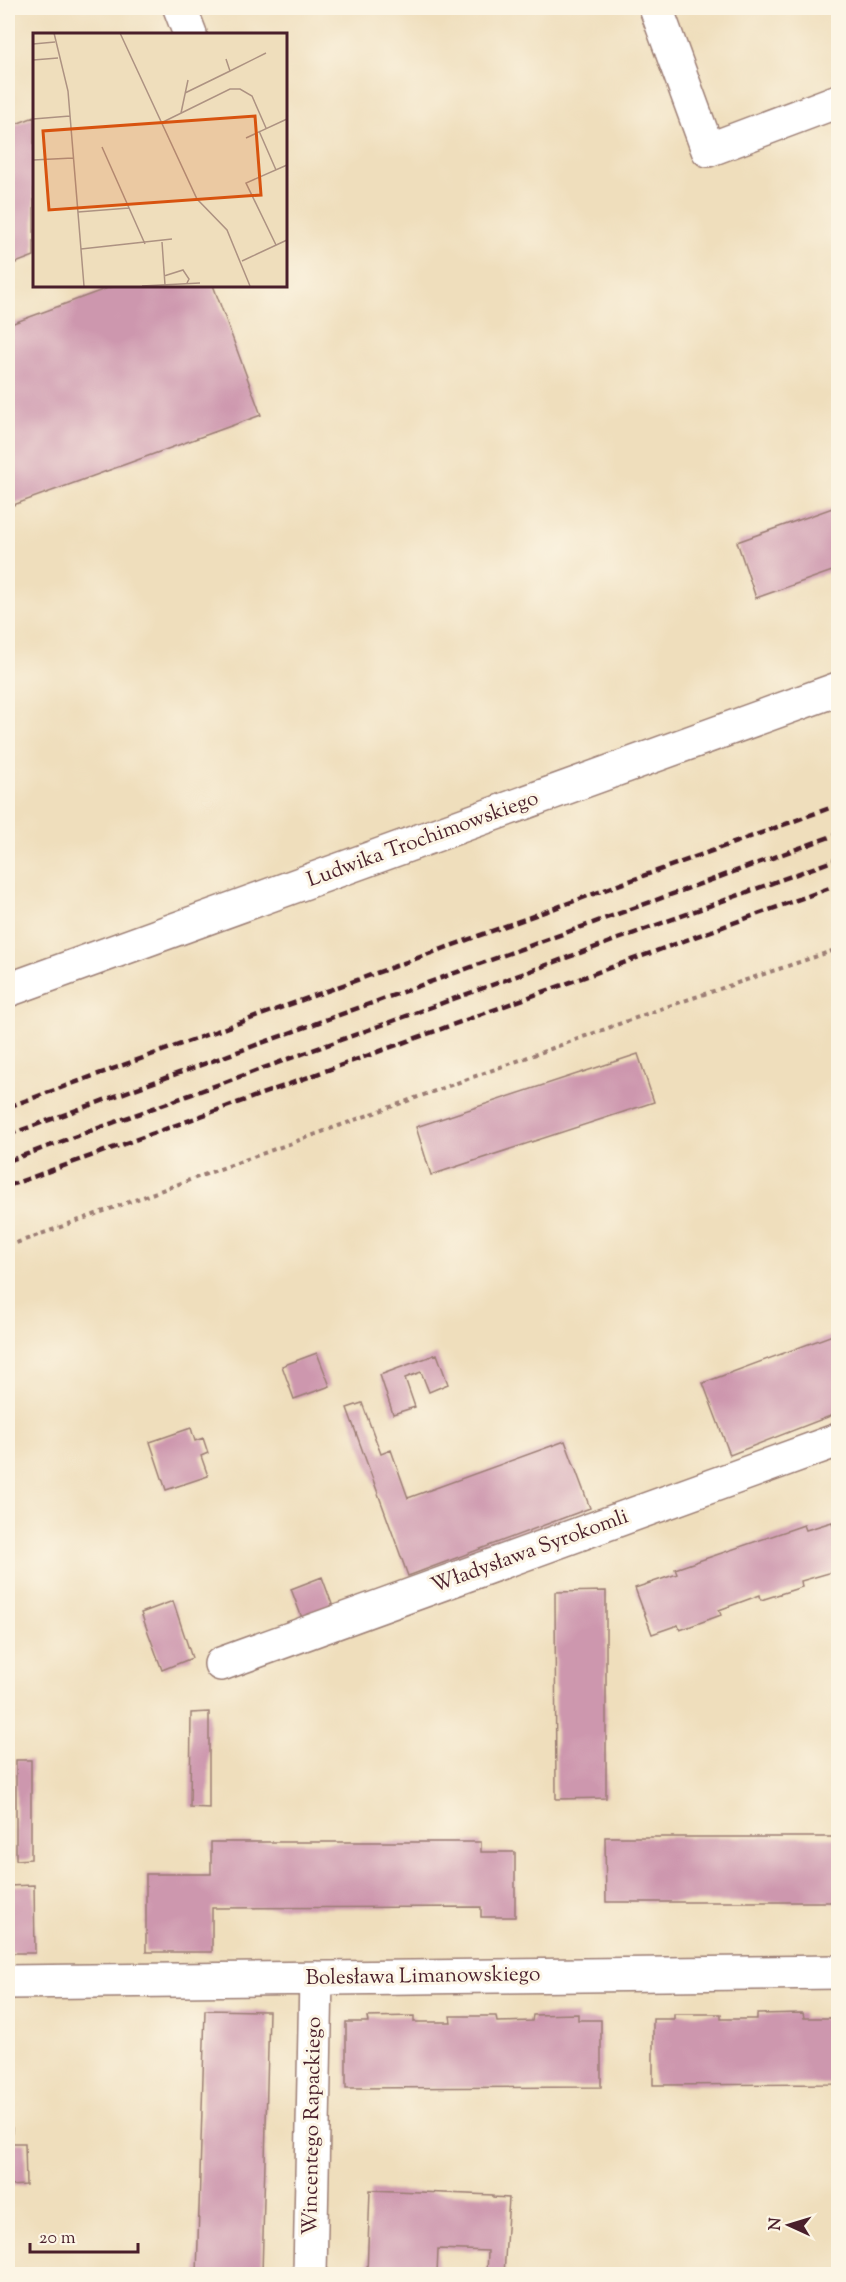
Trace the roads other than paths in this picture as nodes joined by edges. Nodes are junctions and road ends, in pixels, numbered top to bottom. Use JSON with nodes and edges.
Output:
{"nodes":[{"id":1,"x":180,"y":8,"type":"edge"},
{"id":2,"x":656,"y":8,"type":"edge"},
{"id":3,"x":190,"y":33,"type":"edge"},
{"id":4,"x":838,"y":101,"type":"edge"},
{"id":5,"x":838,"y":689,"type":"edge"},
{"id":6,"x":8,"y":990,"type":"edge"},
{"id":7,"x":838,"y":1440,"type":"edge"},
{"id":8,"x":221,"y":1664,"type":"dead end"},
{"id":9,"x":838,"y":1972,"type":"edge"},
{"id":10,"x":316,"y":1978,"type":"junction"},
{"id":11,"x":8,"y":1982,"type":"edge"},
{"id":12,"x":310,"y":2274,"type":"edge"}],
"edges":[{"from":1,"to":3,"type":"street"},
{"from":2,"to":4,"type":"street"},
{"from":5,"to":6,"type":"street","name":"Ludwika Trochimowskiego"},
{"from":7,"to":8,"type":"street","name":"Władysława Syrokomli"},
{"from":9,"to":10,"type":"street","name":"Bolesława Limanowskiego"},
{"from":10,"to":11,"type":"street","name":"Bolesława Limanowskiego"},
{"from":10,"to":12,"type":"street","name":"Wincentego Rapackiego"}]}
